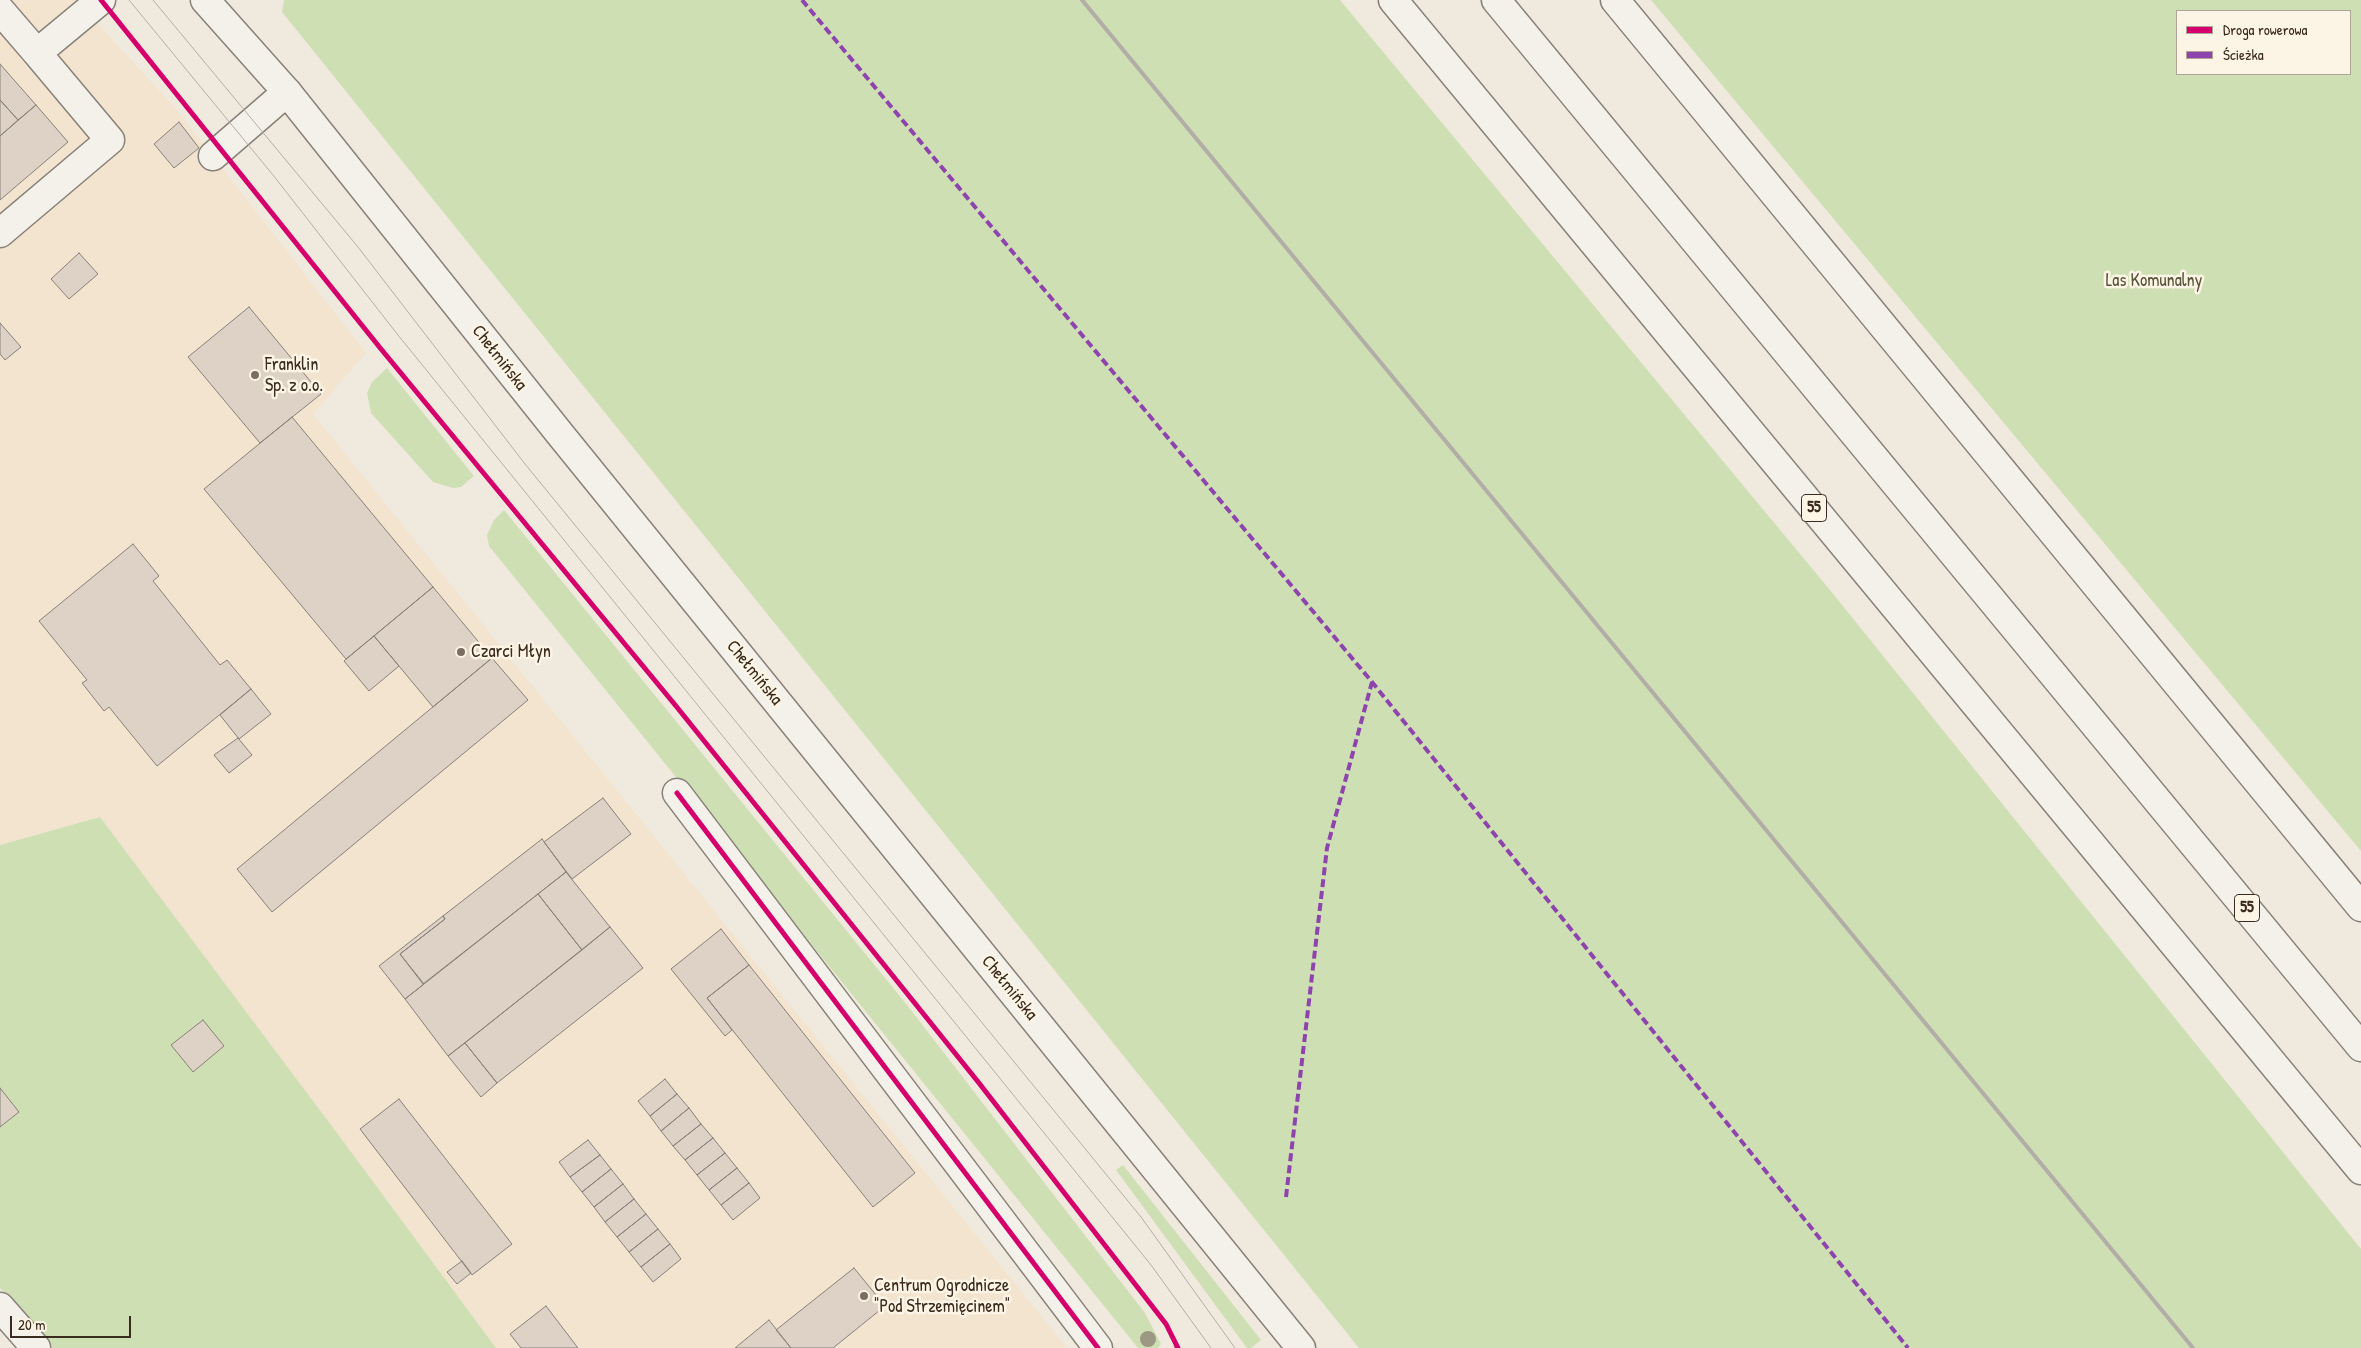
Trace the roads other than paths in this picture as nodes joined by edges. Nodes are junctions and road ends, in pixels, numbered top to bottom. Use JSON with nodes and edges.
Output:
{"nodes":[{"id":1,"x":101,"y":0,"type":"edge"},
{"id":2,"x":206,"y":0,"type":"edge"},
{"id":3,"x":1393,"y":0,"type":"edge"},
{"id":4,"x":1496,"y":0,"type":"edge"},
{"id":5,"x":1615,"y":0,"type":"edge"},
{"id":6,"x":0,"y":10,"type":"edge"},
{"id":7,"x":37,"y":52,"type":"junction"},
{"id":8,"x":287,"y":92,"type":"junction"},
{"id":9,"x":213,"y":156,"type":"dead end"},
{"id":10,"x":0,"y":233,"type":"edge"},
{"id":11,"x":677,"y":793,"type":"dead end"},
{"id":12,"x":2361,"y":907,"type":"edge"},
{"id":13,"x":2361,"y":1047,"type":"edge"},
{"id":14,"x":2361,"y":1170,"type":"edge"},
{"id":15,"x":0,"y":1307,"type":"edge"},
{"id":16,"x":36,"y":1348,"type":"edge"},
{"id":17,"x":1098,"y":1348,"type":"edge"},
{"id":18,"x":1301,"y":1348,"type":"edge"}],
"edges":[{"from":1,"to":7,"type":"main road"},
{"from":2,"to":8,"type":"main road","name":"Chełmińska"},
{"from":3,"to":14,"type":"main road","number":"55"},
{"from":4,"to":13,"type":"main road","number":"55"},
{"from":5,"to":12,"type":"main road"},
{"from":6,"to":7,"type":"main road"},
{"from":7,"to":10,"type":"main road"},
{"from":8,"to":9,"type":"main road"},
{"from":8,"to":18,"type":"main road","name":"Chełmińska"},
{"from":11,"to":17,"type":"main road"},
{"from":15,"to":16,"type":"main road"}]}
